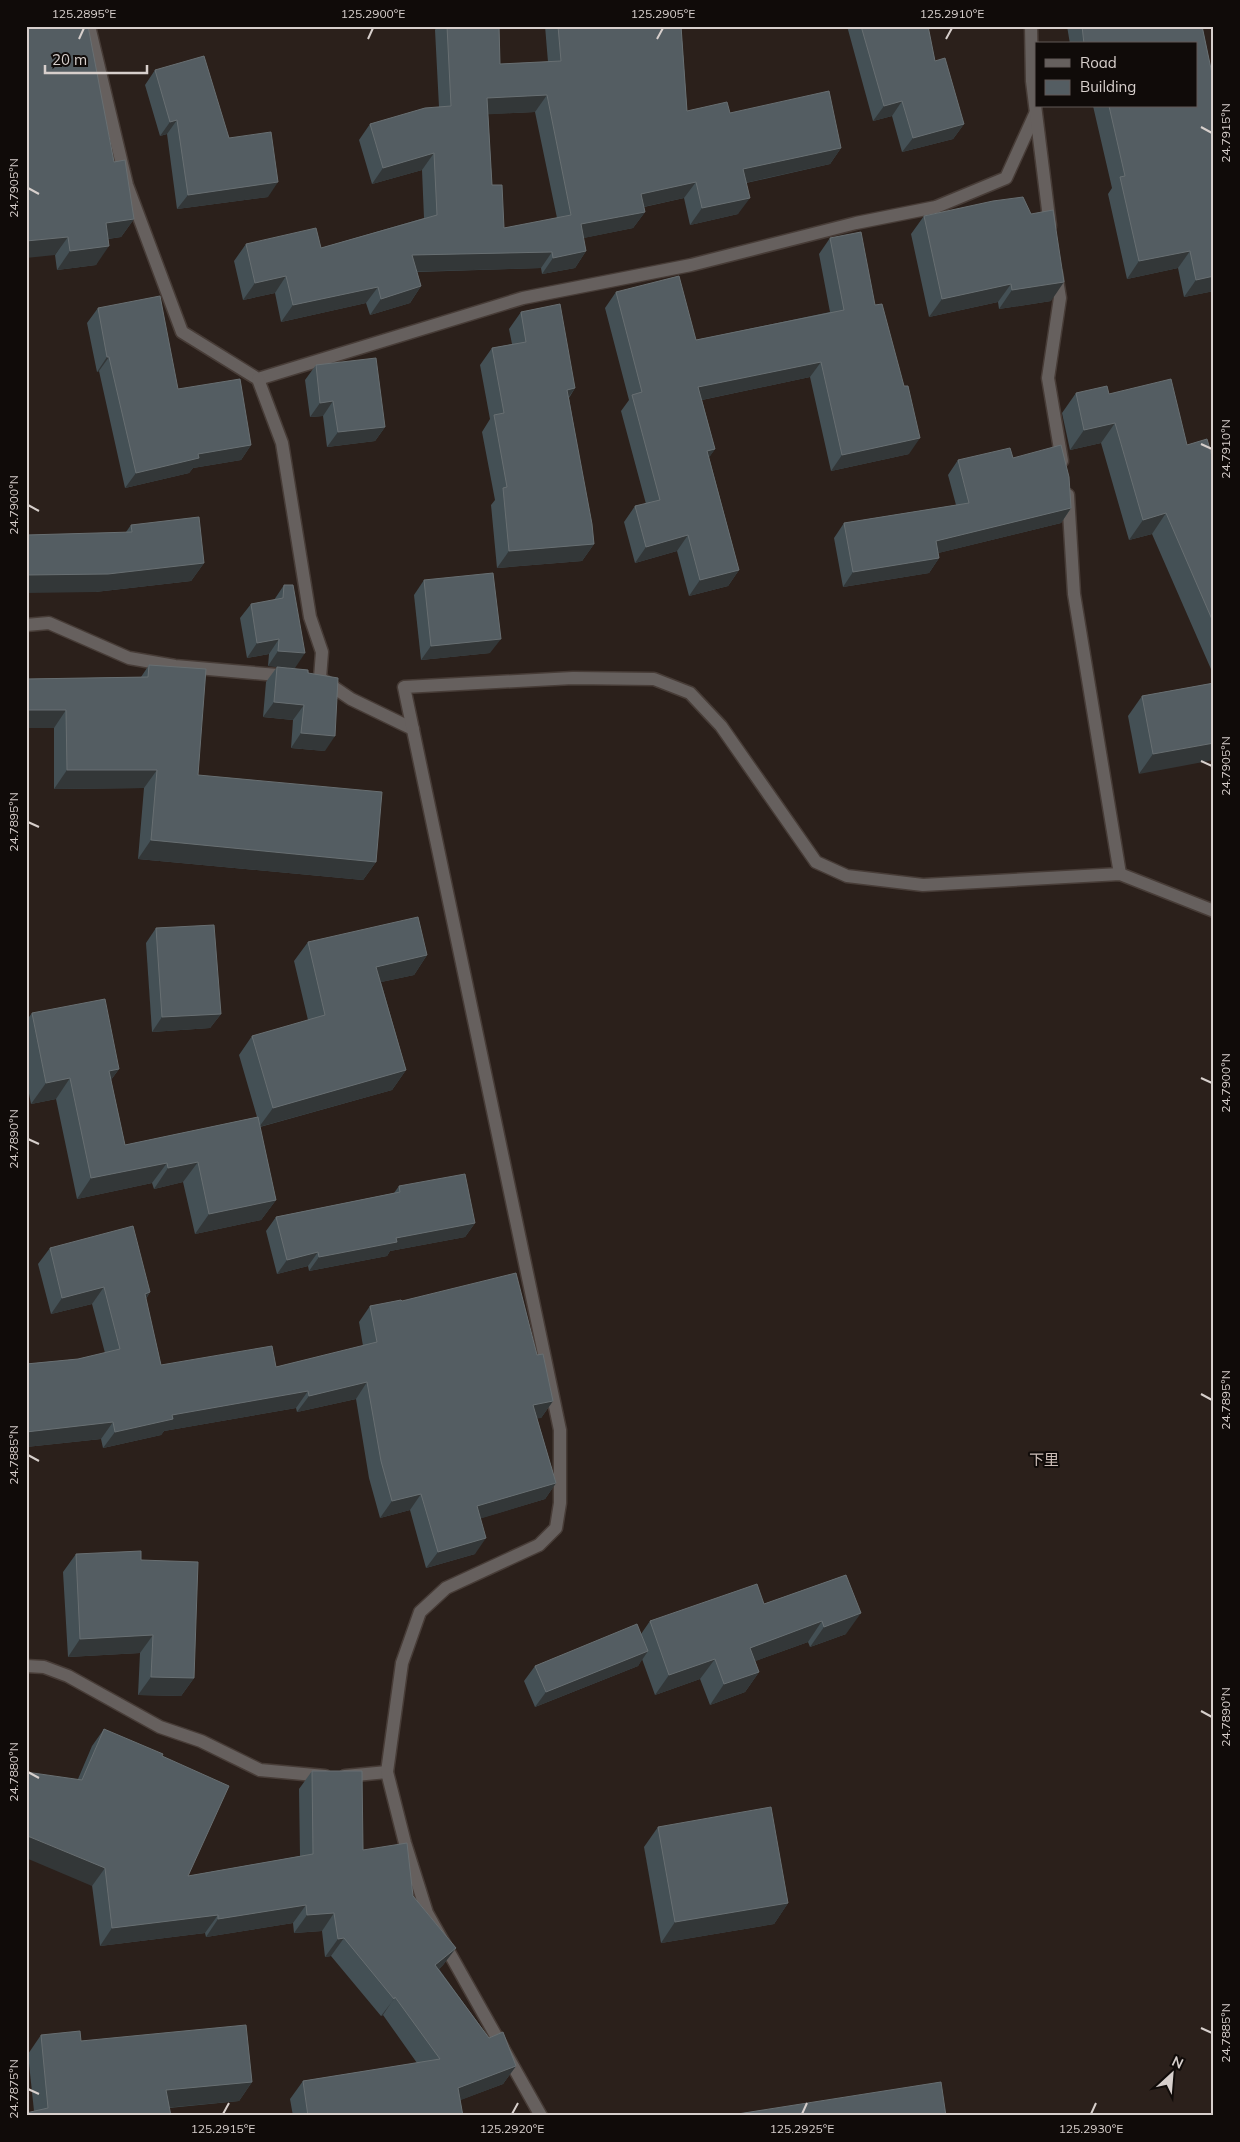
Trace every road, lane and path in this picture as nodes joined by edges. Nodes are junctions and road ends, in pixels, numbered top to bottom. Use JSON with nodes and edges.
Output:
{"nodes":[{"id":1,"x":89,"y":26,"type":"edge"},
{"id":2,"x":1031,"y":26,"type":"edge"},
{"id":3,"x":1035,"y":114,"type":"junction"},
{"id":4,"x":1052,"y":240,"type":"edge"},
{"id":5,"x":1055,"y":260,"type":"edge"},
{"id":6,"x":258,"y":379,"type":"junction"},
{"id":7,"x":26,"y":626,"type":"edge"},
{"id":8,"x":311,"y":678,"type":"junction"},
{"id":9,"x":413,"y":729,"type":"junction"},
{"id":10,"x":1120,"y":874,"type":"junction"},
{"id":11,"x":1214,"y":911,"type":"edge"},
{"id":12,"x":26,"y":1666,"type":"edge"},
{"id":13,"x":387,"y":1772,"type":"junction"},
{"id":14,"x":541,"y":2116,"type":"edge"}],
"edges":[{"from":1,"to":6,"type":"street"},
{"from":2,"to":3,"type":"street"},
{"from":3,"to":4,"type":"street"},
{"from":3,"to":6,"type":"street"},
{"from":5,"to":10,"type":"street"},
{"from":6,"to":8,"type":"street"},
{"from":7,"to":8,"type":"street"},
{"from":8,"to":9,"type":"street"},
{"from":9,"to":10,"type":"street"},
{"from":9,"to":13,"type":"street"},
{"from":10,"to":11,"type":"street"},
{"from":12,"to":13,"type":"street"},
{"from":13,"to":14,"type":"street"}]}
